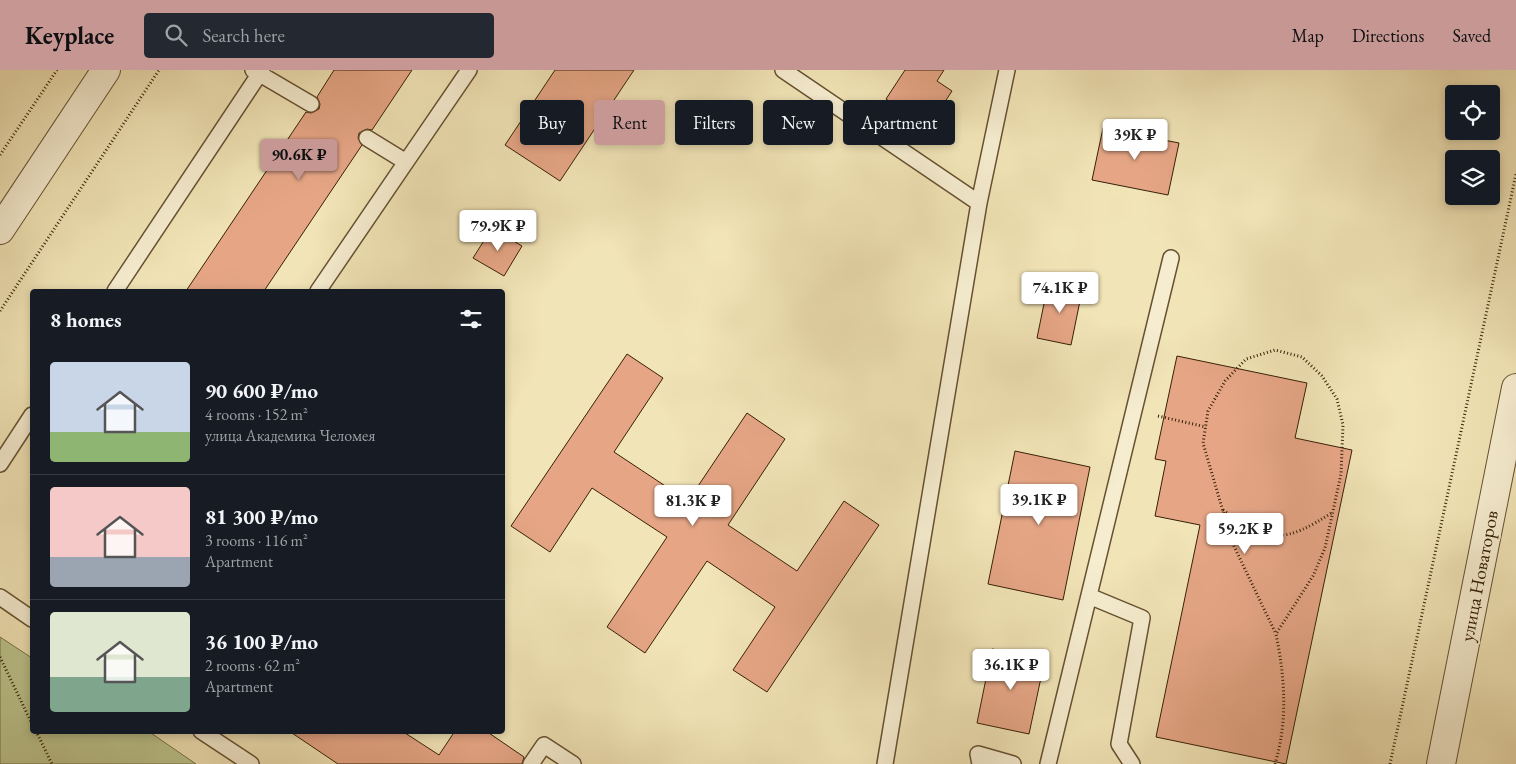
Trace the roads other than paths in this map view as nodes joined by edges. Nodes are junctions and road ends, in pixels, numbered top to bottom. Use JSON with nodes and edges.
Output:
{"nodes":[{"id":1,"x":106,"y":70,"type":"edge"},
{"id":2,"x":469,"y":70,"type":"edge"},
{"id":3,"x":783,"y":70,"type":"edge"},
{"id":4,"x":1007,"y":70,"type":"edge"},
{"id":5,"x":258,"y":71,"type":"edge"},
{"id":6,"x":311,"y":104,"type":"dead end"},
{"id":7,"x":367,"y":138,"type":"dead end"},
{"id":8,"x":406,"y":162,"type":"junction"},
{"id":9,"x":979,"y":203,"type":"junction"},
{"id":10,"x":0,"y":230,"type":"edge"},
{"id":11,"x":1171,"y":258,"type":"dead end"},
{"id":12,"x":116,"y":289,"type":"edge"},
{"id":13,"x":319,"y":289,"type":"edge"},
{"id":14,"x":1516,"y":388,"type":"edge"},
{"id":15,"x":30,"y":418,"type":"edge"},
{"id":16,"x":0,"y":464,"type":"edge"},
{"id":17,"x":1089,"y":596,"type":"junction"},
{"id":18,"x":0,"y":597,"type":"edge"},
{"id":19,"x":30,"y":618,"type":"edge"},
{"id":20,"x":206,"y":734,"type":"edge"},
{"id":21,"x":251,"y":764,"type":"edge"},
{"id":22,"x":530,"y":764,"type":"edge"},
{"id":23,"x":573,"y":764,"type":"edge"},
{"id":24,"x":885,"y":764,"type":"edge"},
{"id":25,"x":980,"y":764,"type":"edge"},
{"id":26,"x":1013,"y":764,"type":"edge"},
{"id":27,"x":1048,"y":764,"type":"edge"},
{"id":28,"x":1132,"y":764,"type":"edge"},
{"id":29,"x":1441,"y":764,"type":"edge"}],
"edges":[{"from":1,"to":10,"type":"street"},
{"from":2,"to":8,"type":"lane"},
{"from":3,"to":9,"type":"lane"},
{"from":4,"to":9,"type":"lane"},
{"from":5,"to":6,"type":"lane"},
{"from":5,"to":12,"type":"lane"},
{"from":7,"to":8,"type":"lane"},
{"from":8,"to":13,"type":"lane"},
{"from":9,"to":24,"type":"lane"},
{"from":11,"to":17,"type":"lane"},
{"from":14,"to":29,"type":"street","name":"улица Новаторов"},
{"from":15,"to":16,"type":"lane"},
{"from":17,"to":27,"type":"lane"},
{"from":17,"to":28,"type":"lane"},
{"from":18,"to":19,"type":"lane"},
{"from":20,"to":21,"type":"lane"},
{"from":22,"to":23,"type":"lane"},
{"from":25,"to":26,"type":"lane"}]}
